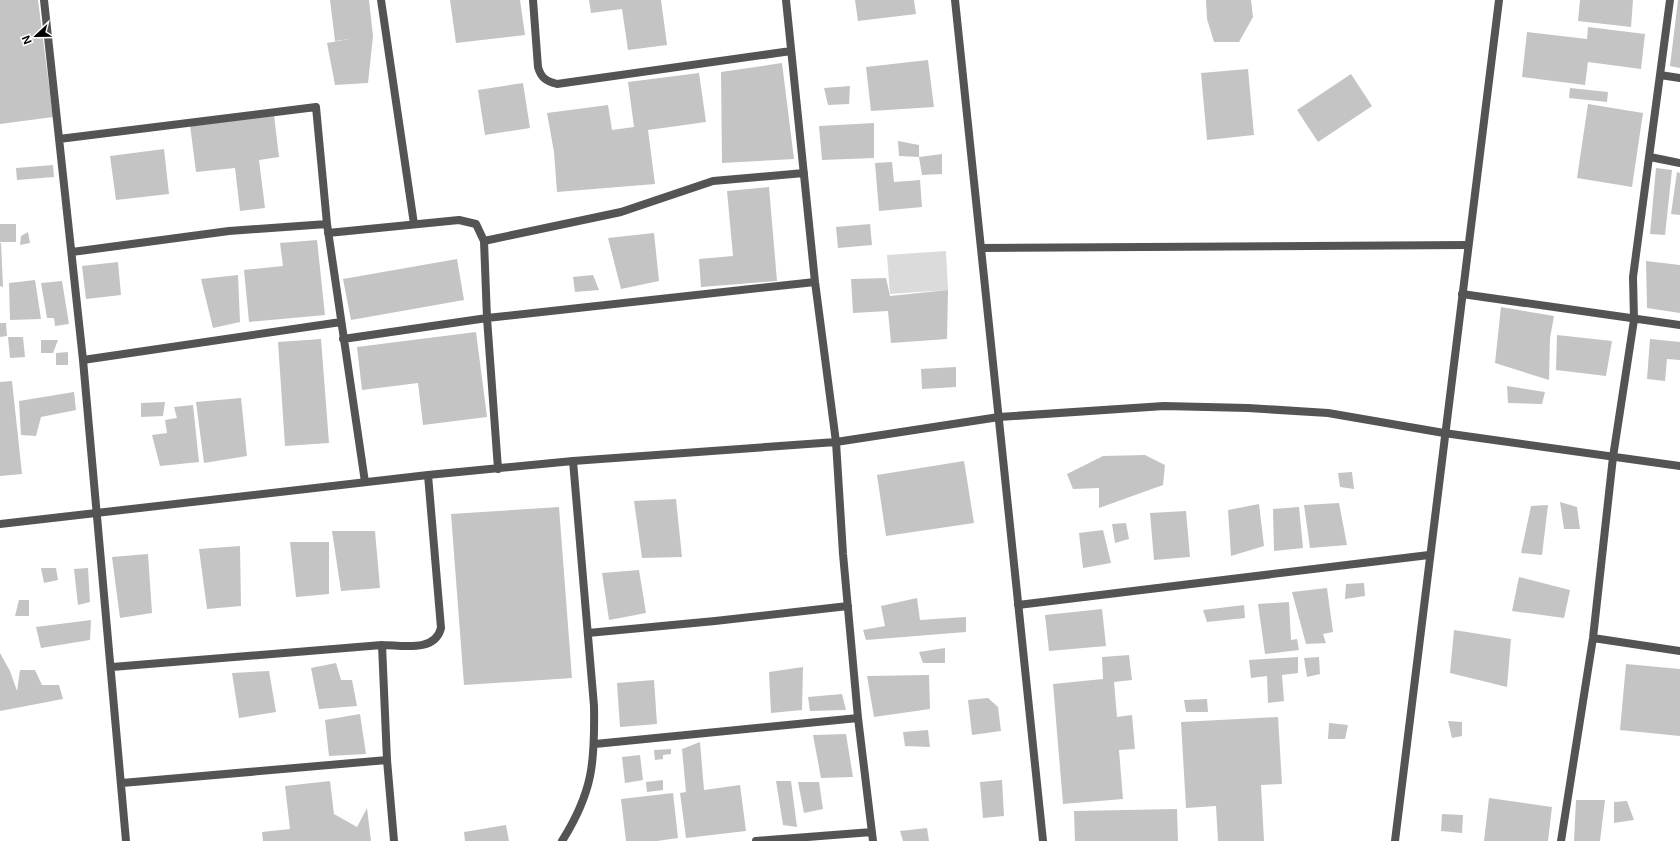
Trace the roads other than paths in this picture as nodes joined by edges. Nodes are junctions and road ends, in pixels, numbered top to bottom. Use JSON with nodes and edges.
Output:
{"nodes":[{"id":1,"x":44,"y":0,"type":"edge"},
{"id":2,"x":381,"y":0,"type":"edge"},
{"id":3,"x":533,"y":0,"type":"edge"},
{"id":4,"x":786,"y":0,"type":"edge"},
{"id":5,"x":955,"y":0,"type":"edge"},
{"id":6,"x":1499,"y":0,"type":"edge"},
{"id":7,"x":1670,"y":0,"type":"edge"},
{"id":8,"x":791,"y":51,"type":"junction"},
{"id":9,"x":1660,"y":75,"type":"junction"},
{"id":10,"x":1680,"y":78,"type":"edge"},
{"id":11,"x":58,"y":139,"type":"junction"},
{"id":12,"x":1650,"y":157,"type":"junction"},
{"id":13,"x":1680,"y":163,"type":"edge"},
{"id":14,"x":804,"y":173,"type":"junction"},
{"id":15,"x":326,"y":224,"type":"junction"},
{"id":16,"x":414,"y":224,"type":"junction"},
{"id":17,"x":328,"y":233,"type":"junction"},
{"id":18,"x":484,"y":241,"type":"junction"},
{"id":19,"x":1468,"y":245,"type":"junction"},
{"id":20,"x":981,"y":248,"type":"junction"},
{"id":21,"x":72,"y":252,"type":"junction"},
{"id":22,"x":815,"y":282,"type":"junction"},
{"id":23,"x":1462,"y":294,"type":"junction"},
{"id":24,"x":487,"y":318,"type":"junction"},
{"id":25,"x":1634,"y":320,"type":"junction"},
{"id":26,"x":341,"y":322,"type":"junction"},
{"id":27,"x":1680,"y":325,"type":"edge"},
{"id":28,"x":343,"y":339,"type":"junction"},
{"id":29,"x":83,"y":360,"type":"junction"},
{"id":30,"x":999,"y":417,"type":"junction"},
{"id":31,"x":1444,"y":433,"type":"junction"},
{"id":32,"x":836,"y":442,"type":"junction"},
{"id":33,"x":1613,"y":457,"type":"junction"},
{"id":34,"x":573,"y":461,"type":"junction"},
{"id":35,"x":1680,"y":466,"type":"edge"},
{"id":36,"x":498,"y":469,"type":"junction"},
{"id":37,"x":428,"y":475,"type":"junction"},
{"id":38,"x":365,"y":482,"type":"junction"},
{"id":39,"x":97,"y":512,"type":"junction"},
{"id":40,"x":0,"y":524,"type":"edge"},
{"id":41,"x":1429,"y":555,"type":"junction"},
{"id":42,"x":1018,"y":605,"type":"junction"},
{"id":43,"x":848,"y":606,"type":"junction"},
{"id":44,"x":588,"y":633,"type":"junction"},
{"id":45,"x":1593,"y":638,"type":"junction"},
{"id":46,"x":382,"y":645,"type":"junction"},
{"id":47,"x":1680,"y":651,"type":"edge"},
{"id":48,"x":112,"y":667,"type":"junction"},
{"id":49,"x":858,"y":718,"type":"junction"},
{"id":50,"x":595,"y":744,"type":"junction"},
{"id":51,"x":387,"y":760,"type":"junction"},
{"id":52,"x":122,"y":783,"type":"junction"},
{"id":53,"x":872,"y":832,"type":"junction"},
{"id":54,"x":126,"y":841,"type":"edge"},
{"id":55,"x":394,"y":841,"type":"edge"},
{"id":56,"x":562,"y":841,"type":"edge"},
{"id":57,"x":756,"y":841,"type":"edge"},
{"id":58,"x":873,"y":841,"type":"edge"},
{"id":59,"x":1043,"y":841,"type":"edge"},
{"id":60,"x":1395,"y":841,"type":"edge"},
{"id":61,"x":1562,"y":841,"type":"edge"}],
"edges":[{"from":1,"to":11,"type":"street"},
{"from":2,"to":16,"type":"street"},
{"from":3,"to":8,"type":"street"},
{"from":4,"to":8,"type":"street"},
{"from":5,"to":20,"type":"street"},
{"from":6,"to":19,"type":"street"},
{"from":7,"to":9,"type":"street"},
{"from":8,"to":14,"type":"street"},
{"from":9,"to":10,"type":"street"},
{"from":9,"to":12,"type":"street"},
{"from":11,"to":15,"type":"street"},
{"from":11,"to":21,"type":"street"},
{"from":12,"to":13,"type":"street"},
{"from":12,"to":25,"type":"street"},
{"from":14,"to":18,"type":"street"},
{"from":14,"to":22,"type":"street"},
{"from":15,"to":17,"type":"street"},
{"from":15,"to":21,"type":"street"},
{"from":16,"to":17,"type":"street"},
{"from":16,"to":18,"type":"street"},
{"from":17,"to":26,"type":"street"},
{"from":18,"to":24,"type":"street"},
{"from":19,"to":20,"type":"street"},
{"from":19,"to":23,"type":"street"},
{"from":20,"to":30,"type":"street"},
{"from":21,"to":29,"type":"street"},
{"from":22,"to":24,"type":"street"},
{"from":22,"to":32,"type":"street"},
{"from":23,"to":25,"type":"street"},
{"from":23,"to":31,"type":"street"},
{"from":24,"to":28,"type":"street"},
{"from":24,"to":36,"type":"street"},
{"from":25,"to":27,"type":"street"},
{"from":25,"to":33,"type":"street"},
{"from":26,"to":28,"type":"street"},
{"from":26,"to":29,"type":"street"},
{"from":28,"to":38,"type":"street"},
{"from":29,"to":39,"type":"street"},
{"from":30,"to":31,"type":"street"},
{"from":30,"to":32,"type":"street"},
{"from":30,"to":42,"type":"street"},
{"from":31,"to":33,"type":"street"},
{"from":31,"to":41,"type":"street"},
{"from":32,"to":34,"type":"street"},
{"from":32,"to":43,"type":"street"},
{"from":33,"to":35,"type":"street"},
{"from":33,"to":45,"type":"street"},
{"from":34,"to":36,"type":"street"},
{"from":34,"to":44,"type":"street"},
{"from":36,"to":37,"type":"street"},
{"from":37,"to":38,"type":"street"},
{"from":37,"to":46,"type":"street"},
{"from":38,"to":39,"type":"street"},
{"from":39,"to":40,"type":"street"},
{"from":39,"to":48,"type":"street"},
{"from":41,"to":42,"type":"street"},
{"from":41,"to":60,"type":"street"},
{"from":42,"to":59,"type":"street"},
{"from":43,"to":44,"type":"street"},
{"from":43,"to":49,"type":"street"},
{"from":44,"to":50,"type":"street"},
{"from":45,"to":47,"type":"street"},
{"from":45,"to":61,"type":"street"},
{"from":46,"to":48,"type":"street"},
{"from":46,"to":51,"type":"street"},
{"from":48,"to":52,"type":"street"},
{"from":49,"to":50,"type":"street"},
{"from":49,"to":53,"type":"street"},
{"from":50,"to":56,"type":"street"},
{"from":51,"to":52,"type":"street"},
{"from":51,"to":55,"type":"street"},
{"from":52,"to":54,"type":"street"},
{"from":53,"to":57,"type":"street"},
{"from":53,"to":58,"type":"street"}]}
